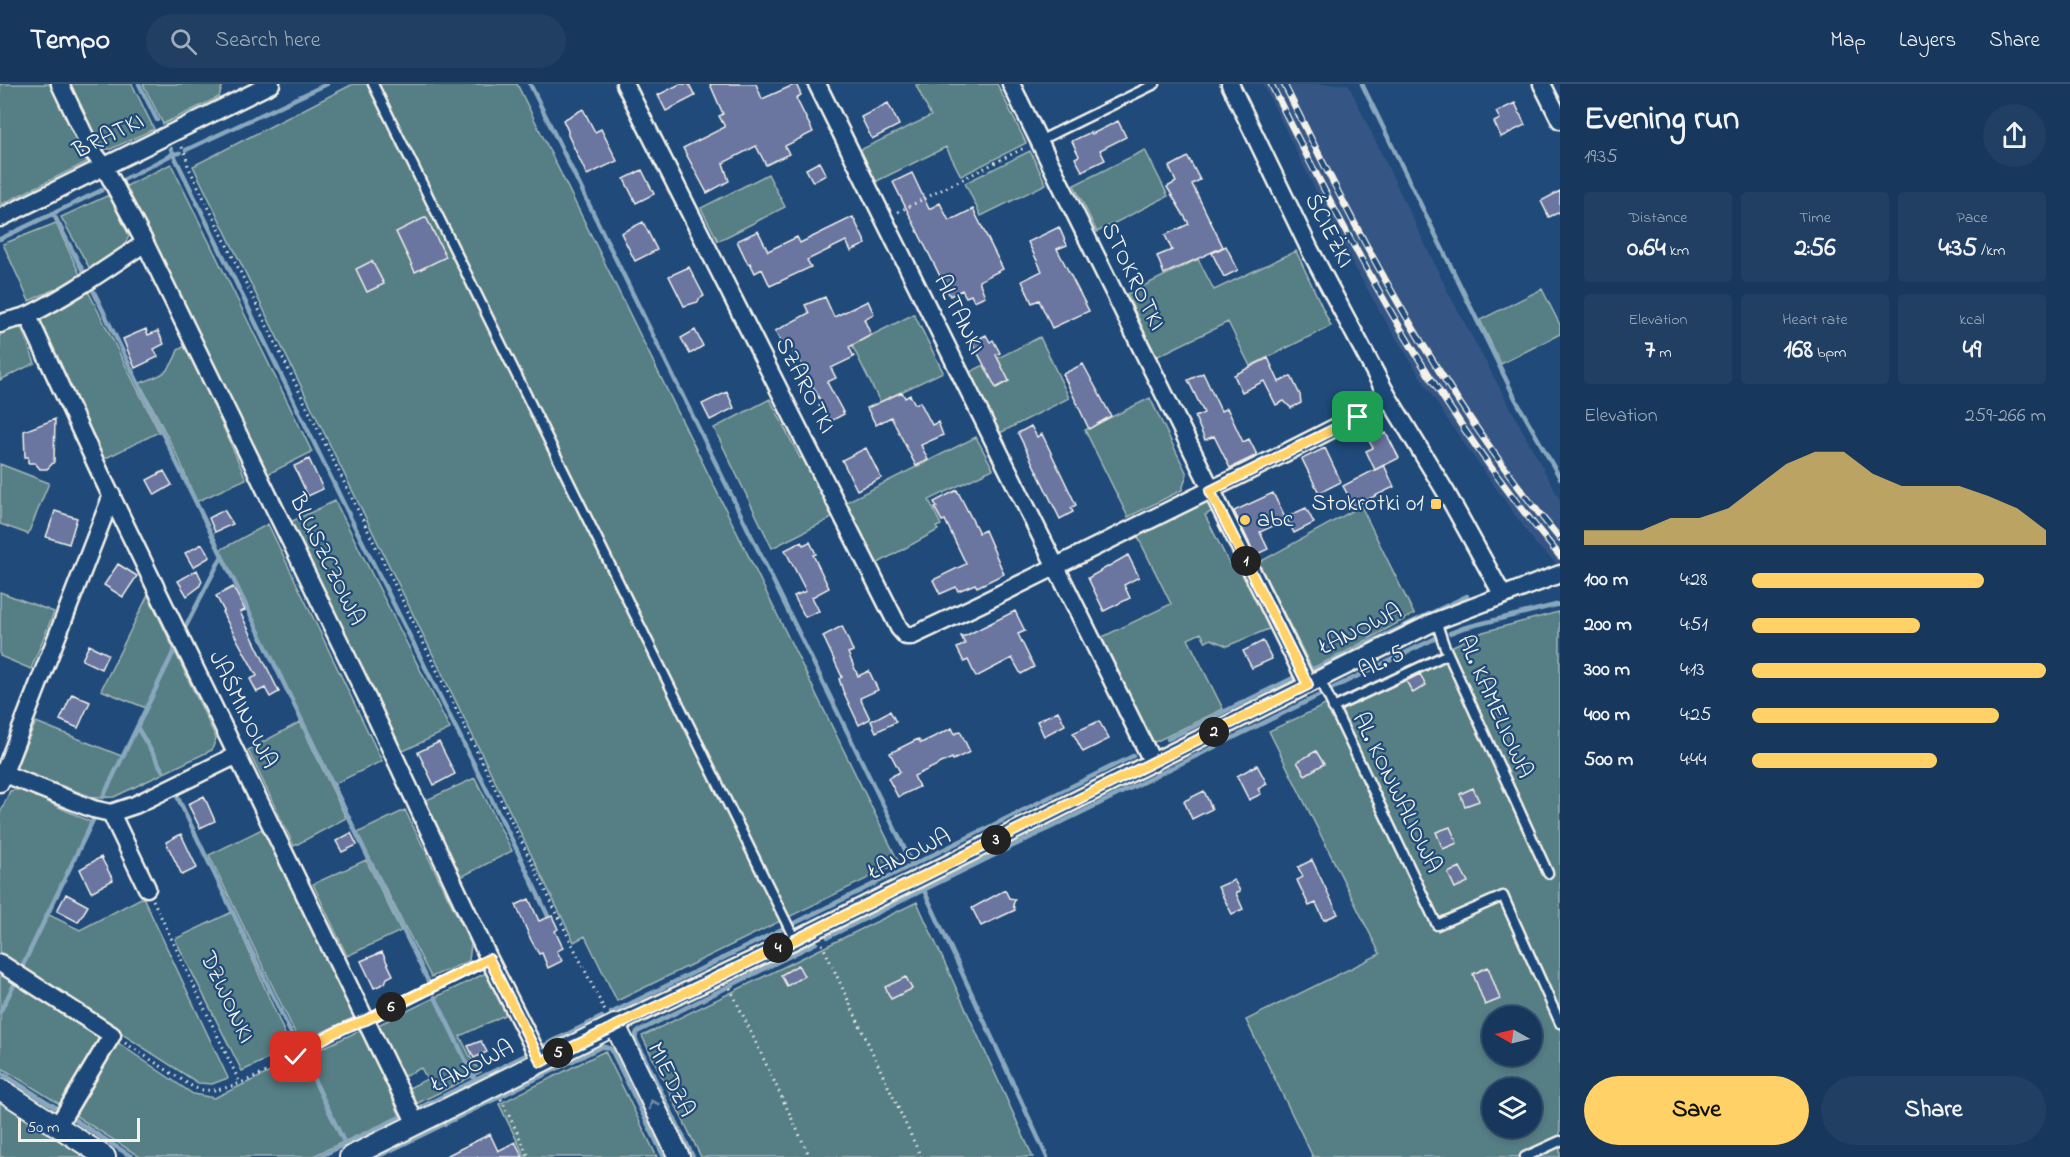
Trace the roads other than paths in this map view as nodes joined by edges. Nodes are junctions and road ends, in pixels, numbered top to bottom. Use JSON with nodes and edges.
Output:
{"nodes":[{"id":1,"x":60,"y":84,"type":"edge"},
{"id":2,"x":271,"y":84,"type":"edge"},
{"id":3,"x":373,"y":84,"type":"edge"},
{"id":4,"x":625,"y":84,"type":"edge"},
{"id":5,"x":816,"y":84,"type":"edge"},
{"id":6,"x":1011,"y":84,"type":"edge"},
{"id":7,"x":1155,"y":84,"type":"edge"},
{"id":8,"x":1230,"y":84,"type":"edge"},
{"id":9,"x":1542,"y":84,"type":"edge"},
{"id":10,"x":242,"y":90,"type":"edge"},
{"id":11,"x":1560,"y":120,"type":"edge"},
{"id":12,"x":1039,"y":141,"type":"junction"},
{"id":13,"x":104,"y":166,"type":"junction"},
{"id":14,"x":0,"y":218,"type":"edge"},
{"id":15,"x":145,"y":243,"type":"junction"},
{"id":16,"x":28,"y":316,"type":"junction"},
{"id":17,"x":0,"y":324,"type":"edge"},
{"id":18,"x":1388,"y":397,"type":"junction"},
{"id":19,"x":1210,"y":491,"type":"junction"},
{"id":20,"x":112,"y":495,"type":"junction"},
{"id":21,"x":1056,"y":567,"type":"junction"},
{"id":22,"x":1560,"y":574,"type":"edge"},
{"id":23,"x":1502,"y":594,"type":"junction"},
{"id":24,"x":1436,"y":621,"type":"junction"},
{"id":25,"x":1448,"y":654,"type":"junction"},
{"id":26,"x":1314,"y":682,"type":"junction"},
{"id":27,"x":1333,"y":708,"type":"junction"},
{"id":28,"x":237,"y":754,"type":"junction"},
{"id":29,"x":1153,"y":762,"type":"junction"},
{"id":30,"x":1,"y":776,"type":"edge"},
{"id":31,"x":111,"y":813,"type":"junction"},
{"id":32,"x":1548,"y":873,"type":"dead end"},
{"id":33,"x":147,"y":888,"type":"road end"},
{"id":34,"x":795,"y":940,"type":"junction"},
{"id":35,"x":489,"y":959,"type":"junction"},
{"id":36,"x":0,"y":963,"type":"edge"},
{"id":37,"x":366,"y":1020,"type":"junction"},
{"id":38,"x":1560,"y":1023,"type":"edge"},
{"id":39,"x":615,"y":1025,"type":"junction"},
{"id":40,"x":541,"y":1062,"type":"junction"},
{"id":41,"x":0,"y":1089,"type":"edge"},
{"id":42,"x":416,"y":1124,"type":"junction"},
{"id":43,"x":57,"y":1127,"type":"junction"},
{"id":44,"x":1560,"y":1141,"type":"edge"},
{"id":45,"x":105,"y":1157,"type":"edge"},
{"id":46,"x":350,"y":1157,"type":"edge"},
{"id":47,"x":679,"y":1157,"type":"edge"},
{"id":48,"x":1525,"y":1157,"type":"edge"}],
"edges":[{"from":1,"to":13,"type":"street","name":"BLUSZCZOWA"},
{"from":2,"to":10,"type":"street","name":"BRATKI"},
{"from":3,"to":34,"type":"lane"},
{"from":4,"to":21,"type":"street","name":"SZAROTKI"},
{"from":5,"to":21,"type":"street","name":"ALTANKI"},
{"from":6,"to":12,"type":"street","name":"STOKROTKI"},
{"from":7,"to":12,"type":"lane"},
{"from":8,"to":18,"type":"street","name":"ŚCIEŻKI"},
{"from":9,"to":11,"type":"street"},
{"from":10,"to":13,"type":"street","name":"BRATKI"},
{"from":12,"to":19,"type":"street","name":"STOKROTKI"},
{"from":13,"to":14,"type":"street","name":"BRATKI"},
{"from":13,"to":15,"type":"street","name":"BLUSZCZOWA"},
{"from":15,"to":16,"type":"street"},
{"from":15,"to":35,"type":"street","name":"BLUSZCZOWA"},
{"from":16,"to":17,"type":"street"},
{"from":16,"to":20,"type":"street","name":"JAŚMINOWA"},
{"from":18,"to":19,"type":"street"},
{"from":18,"to":23,"type":"street","name":"ŚCIEŻKI"},
{"from":19,"to":21,"type":"street"},
{"from":19,"to":26,"type":"street","name":"STOKROTKI"},
{"from":20,"to":28,"type":"street","name":"JAŚMINOWA"},
{"from":20,"to":30,"type":"street"},
{"from":21,"to":29,"type":"street","name":"ALTANKI"},
{"from":22,"to":23,"type":"street","name":"ŁANOWA"},
{"from":23,"to":24,"type":"street","name":"ŁANOWA"},
{"from":24,"to":25,"type":"lane","name":"AL. KAMELIOWA"},
{"from":24,"to":26,"type":"street","name":"ŁANOWA"},
{"from":25,"to":27,"type":"lane","name":"AL. 5"},
{"from":25,"to":32,"type":"lane","name":"AL. KAMELIOWA"},
{"from":26,"to":27,"type":"lane","name":"AL. KONWALIOWA"},
{"from":26,"to":29,"type":"street","name":"ŁANOWA"},
{"from":27,"to":38,"type":"lane","name":"AL. KONWALIOWA"},
{"from":28,"to":31,"type":"street"},
{"from":28,"to":37,"type":"street","name":"JAŚMINOWA"},
{"from":29,"to":34,"type":"street","name":"ŁANOWA"},
{"from":30,"to":31,"type":"street"},
{"from":31,"to":33,"type":"street"},
{"from":34,"to":39,"type":"street","name":"ŁANOWA"},
{"from":35,"to":37,"type":"lane"},
{"from":35,"to":40,"type":"street","name":"BLUSZCZOWA"},
{"from":36,"to":43,"type":"street"},
{"from":37,"to":42,"type":"street","name":"JAŚMINOWA"},
{"from":39,"to":40,"type":"street","name":"ŁANOWA"},
{"from":47,"to":39,"type":"street","name":"MIEDZA","one_way":true},
{"from":40,"to":42,"type":"street","name":"ŁANOWA"},
{"from":41,"to":43,"type":"street"},
{"from":42,"to":46,"type":"street","name":"ŁANOWA"},
{"from":43,"to":45,"type":"street"},
{"from":44,"to":48,"type":"lane"}]}
